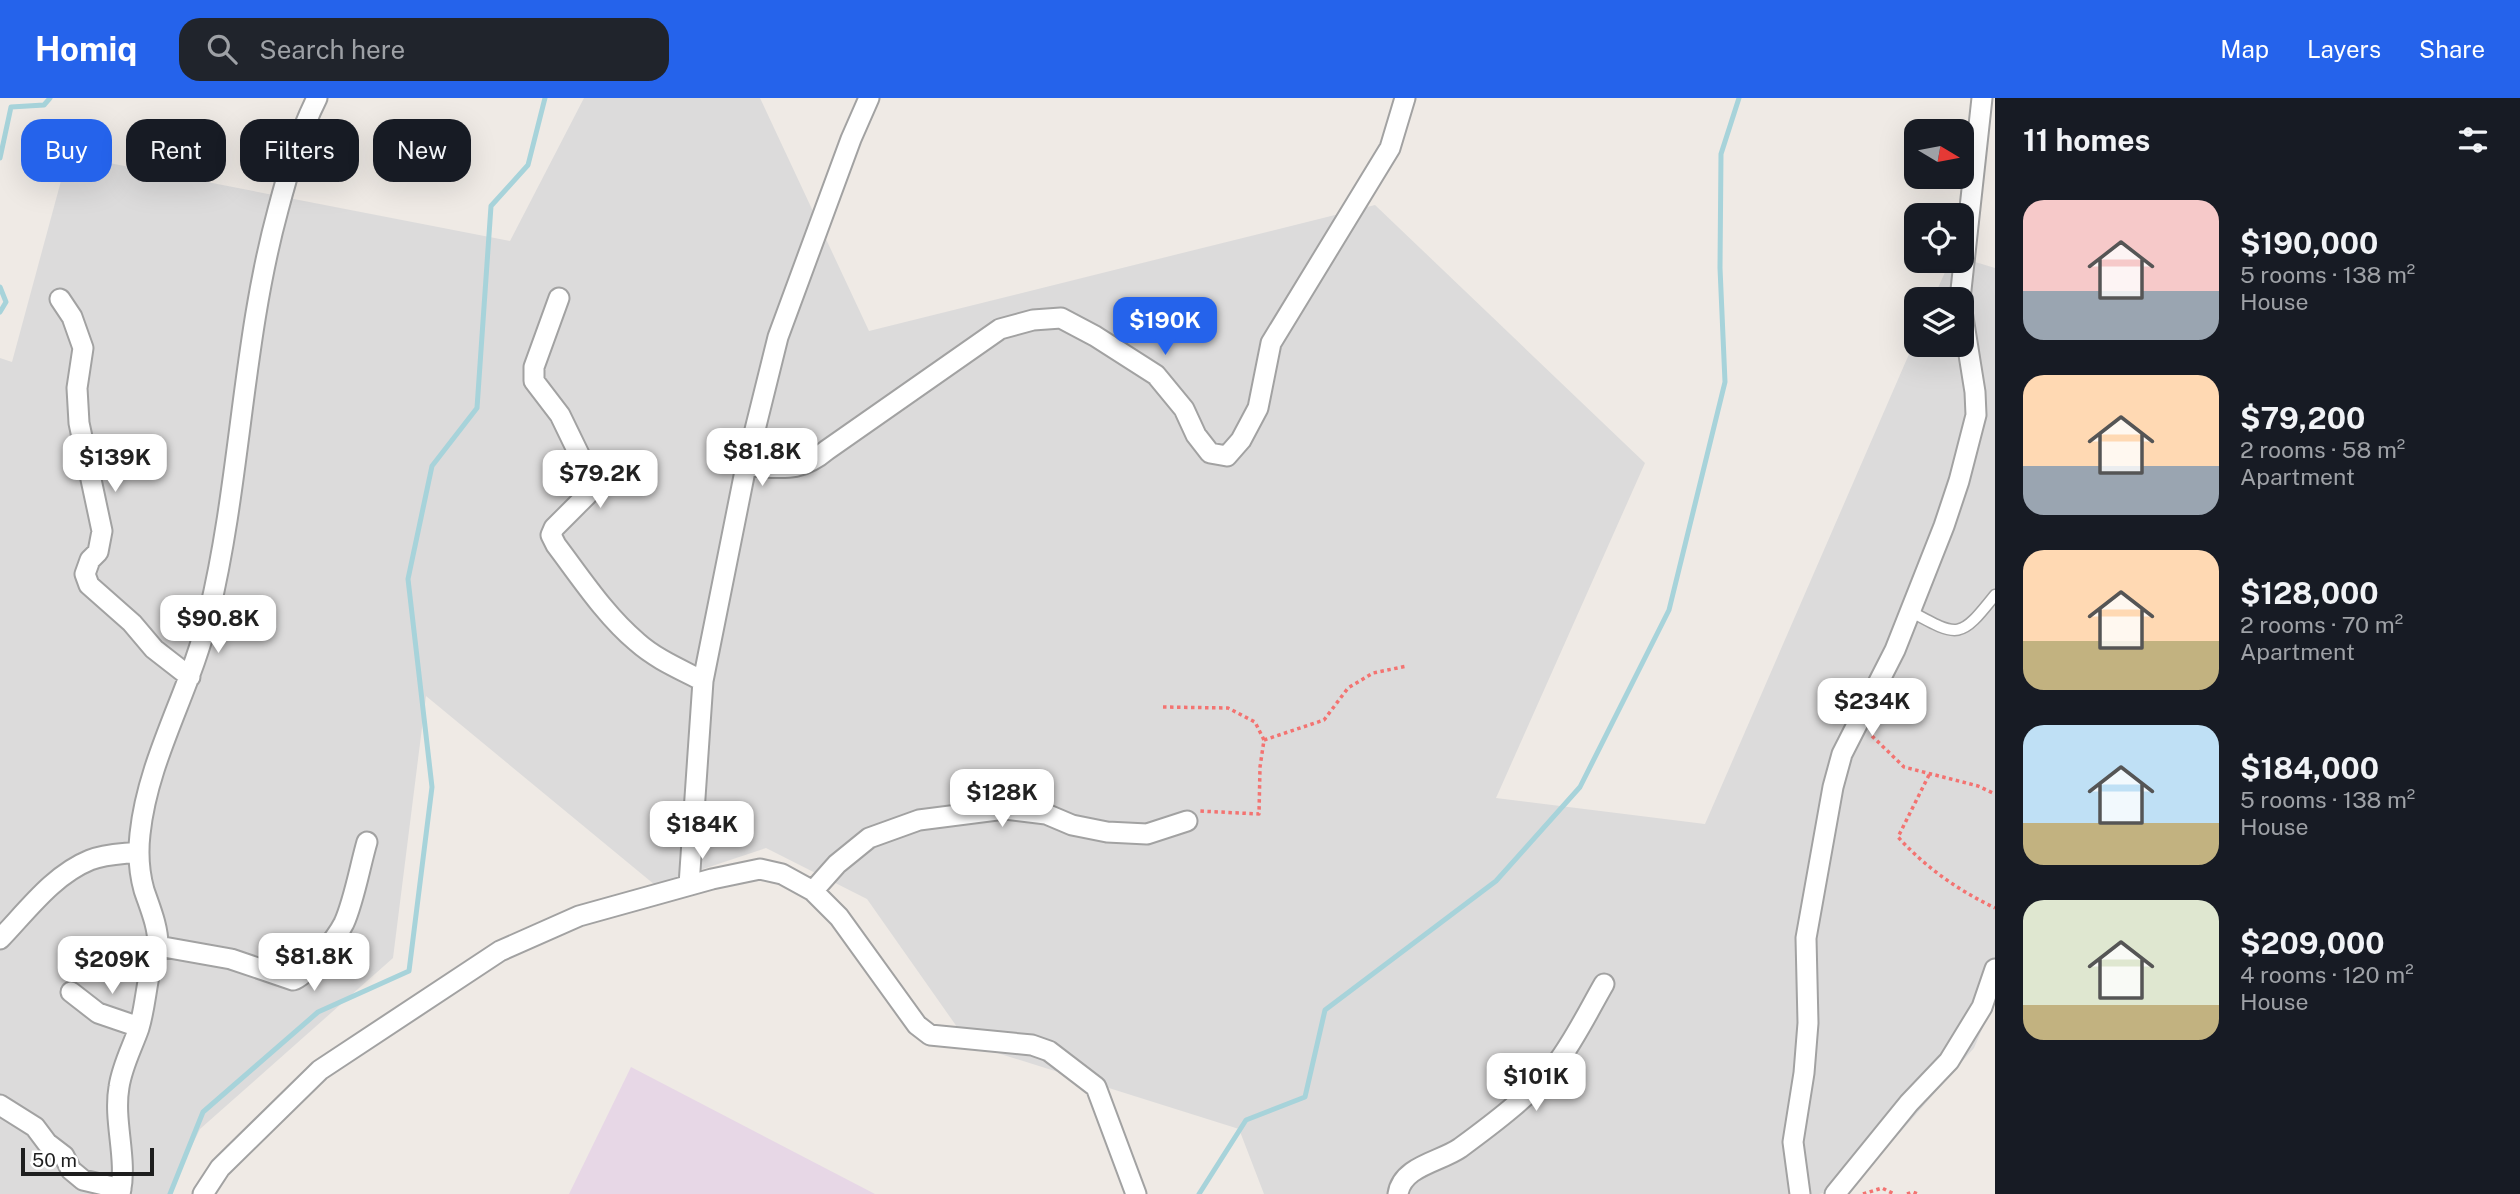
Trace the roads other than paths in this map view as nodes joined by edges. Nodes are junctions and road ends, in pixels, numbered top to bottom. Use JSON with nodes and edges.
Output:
{"nodes":[{"id":1,"x":317,"y":98,"type":"edge"},
{"id":2,"x":869,"y":98,"type":"edge"},
{"id":3,"x":1405,"y":98,"type":"edge"},
{"id":4,"x":1982,"y":98,"type":"edge"},
{"id":5,"x":1961,"y":287,"type":"edge"},
{"id":6,"x":60,"y":299,"type":"dead end"},
{"id":7,"x":559,"y":299,"type":"dead end"},
{"id":8,"x":1969,"y":357,"type":"edge"},
{"id":9,"x":746,"y":466,"type":"junction"},
{"id":10,"x":1995,"y":595,"type":"edge"},
{"id":11,"x":1910,"y":611,"type":"junction"},
{"id":12,"x":190,"y":677,"type":"junction"},
{"id":13,"x":703,"y":681,"type":"junction"},
{"id":14,"x":1187,"y":821,"type":"road end"},
{"id":15,"x":367,"y":842,"type":"dead end"},
{"id":16,"x":138,"y":852,"type":"junction"},
{"id":17,"x":689,"y":885,"type":"junction"},
{"id":18,"x":813,"y":891,"type":"junction"},
{"id":19,"x":0,"y":939,"type":"edge"},
{"id":20,"x":158,"y":946,"type":"junction"},
{"id":21,"x":1995,"y":969,"type":"edge"},
{"id":22,"x":1604,"y":984,"type":"dead end"},
{"id":23,"x":71,"y":992,"type":"dead end"},
{"id":24,"x":139,"y":1027,"type":"junction"},
{"id":25,"x":0,"y":1105,"type":"edge"},
{"id":26,"x":121,"y":1191,"type":"edge"},
{"id":27,"x":1793,"y":1192,"type":"edge"},
{"id":28,"x":202,"y":1194,"type":"edge"},
{"id":29,"x":1136,"y":1194,"type":"edge"},
{"id":30,"x":1398,"y":1194,"type":"edge"},
{"id":31,"x":1835,"y":1194,"type":"edge"}],
"edges":[{"from":1,"to":12,"type":"street"},
{"from":2,"to":9,"type":"street"},
{"from":3,"to":9,"type":"street"},
{"from":4,"to":5,"type":"street"},
{"from":6,"to":12,"type":"street"},
{"from":7,"to":13,"type":"street"},
{"from":8,"to":11,"type":"street"},
{"from":9,"to":13,"type":"street"},
{"from":10,"to":11,"type":"lane"},
{"from":11,"to":27,"type":"street"},
{"from":12,"to":16,"type":"street"},
{"from":13,"to":17,"type":"street"},
{"from":14,"to":18,"type":"street"},
{"from":15,"to":20,"type":"street"},
{"from":16,"to":19,"type":"street"},
{"from":16,"to":20,"type":"street"},
{"from":17,"to":18,"type":"street"},
{"from":17,"to":28,"type":"street"},
{"from":18,"to":29,"type":"street"},
{"from":20,"to":24,"type":"street"},
{"from":21,"to":31,"type":"street"},
{"from":22,"to":30,"type":"street"},
{"from":23,"to":24,"type":"street"},
{"from":24,"to":26,"type":"street"},
{"from":25,"to":26,"type":"street"}]}
